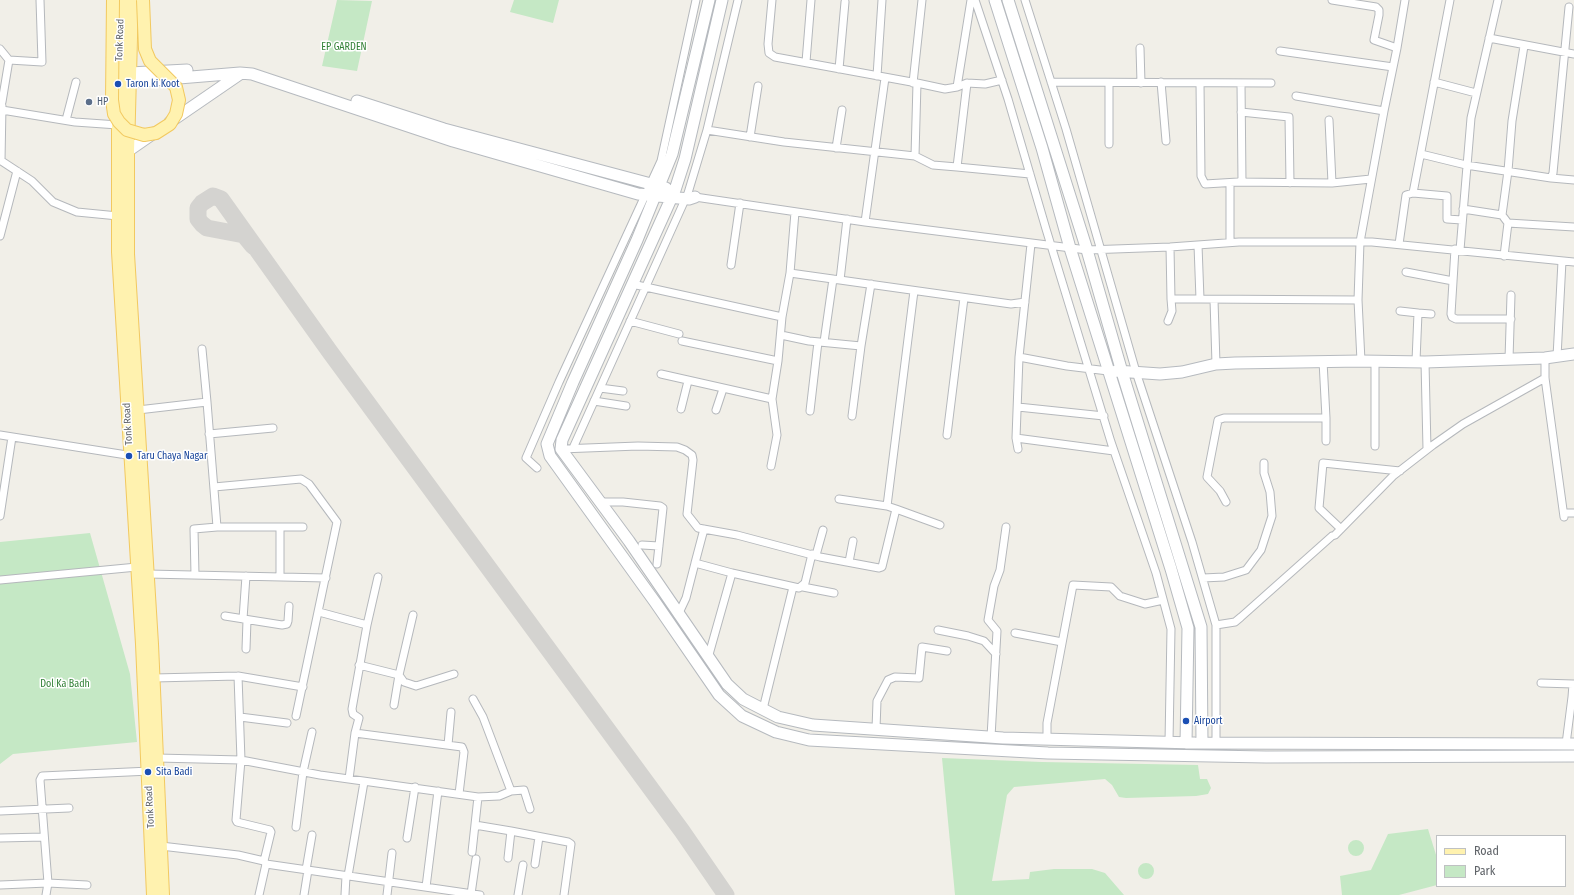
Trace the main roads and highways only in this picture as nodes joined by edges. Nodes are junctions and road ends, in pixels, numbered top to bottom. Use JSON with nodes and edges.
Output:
{"nodes":[{"id":1,"x":114,"y":0,"type":"edge"},
{"id":2,"x":121,"y":0,"type":"edge"},
{"id":3,"x":132,"y":0,"type":"edge"},
{"id":4,"x":143,"y":0,"type":"edge"},
{"id":5,"x":135,"y":456,"type":"junction"},
{"id":6,"x":153,"y":771,"type":"junction"},
{"id":7,"x":153,"y":895,"type":"edge"},
{"id":8,"x":163,"y":895,"type":"edge"}],
"edges":[{"from":1,"to":4,"type":"main road","bridge":true},
{"from":2,"to":5,"type":"main road","name":"Tonk Road"},
{"from":3,"to":5,"type":"main road","name":"Tonk Road"},
{"from":5,"to":6,"type":"main road","name":"Tonk Road"},
{"from":5,"to":6,"type":"main road","name":"Tonk Road"},
{"from":6,"to":7,"type":"main road","name":"Tonk Road"},
{"from":6,"to":8,"type":"main road","name":"Tonk Road"}]}
